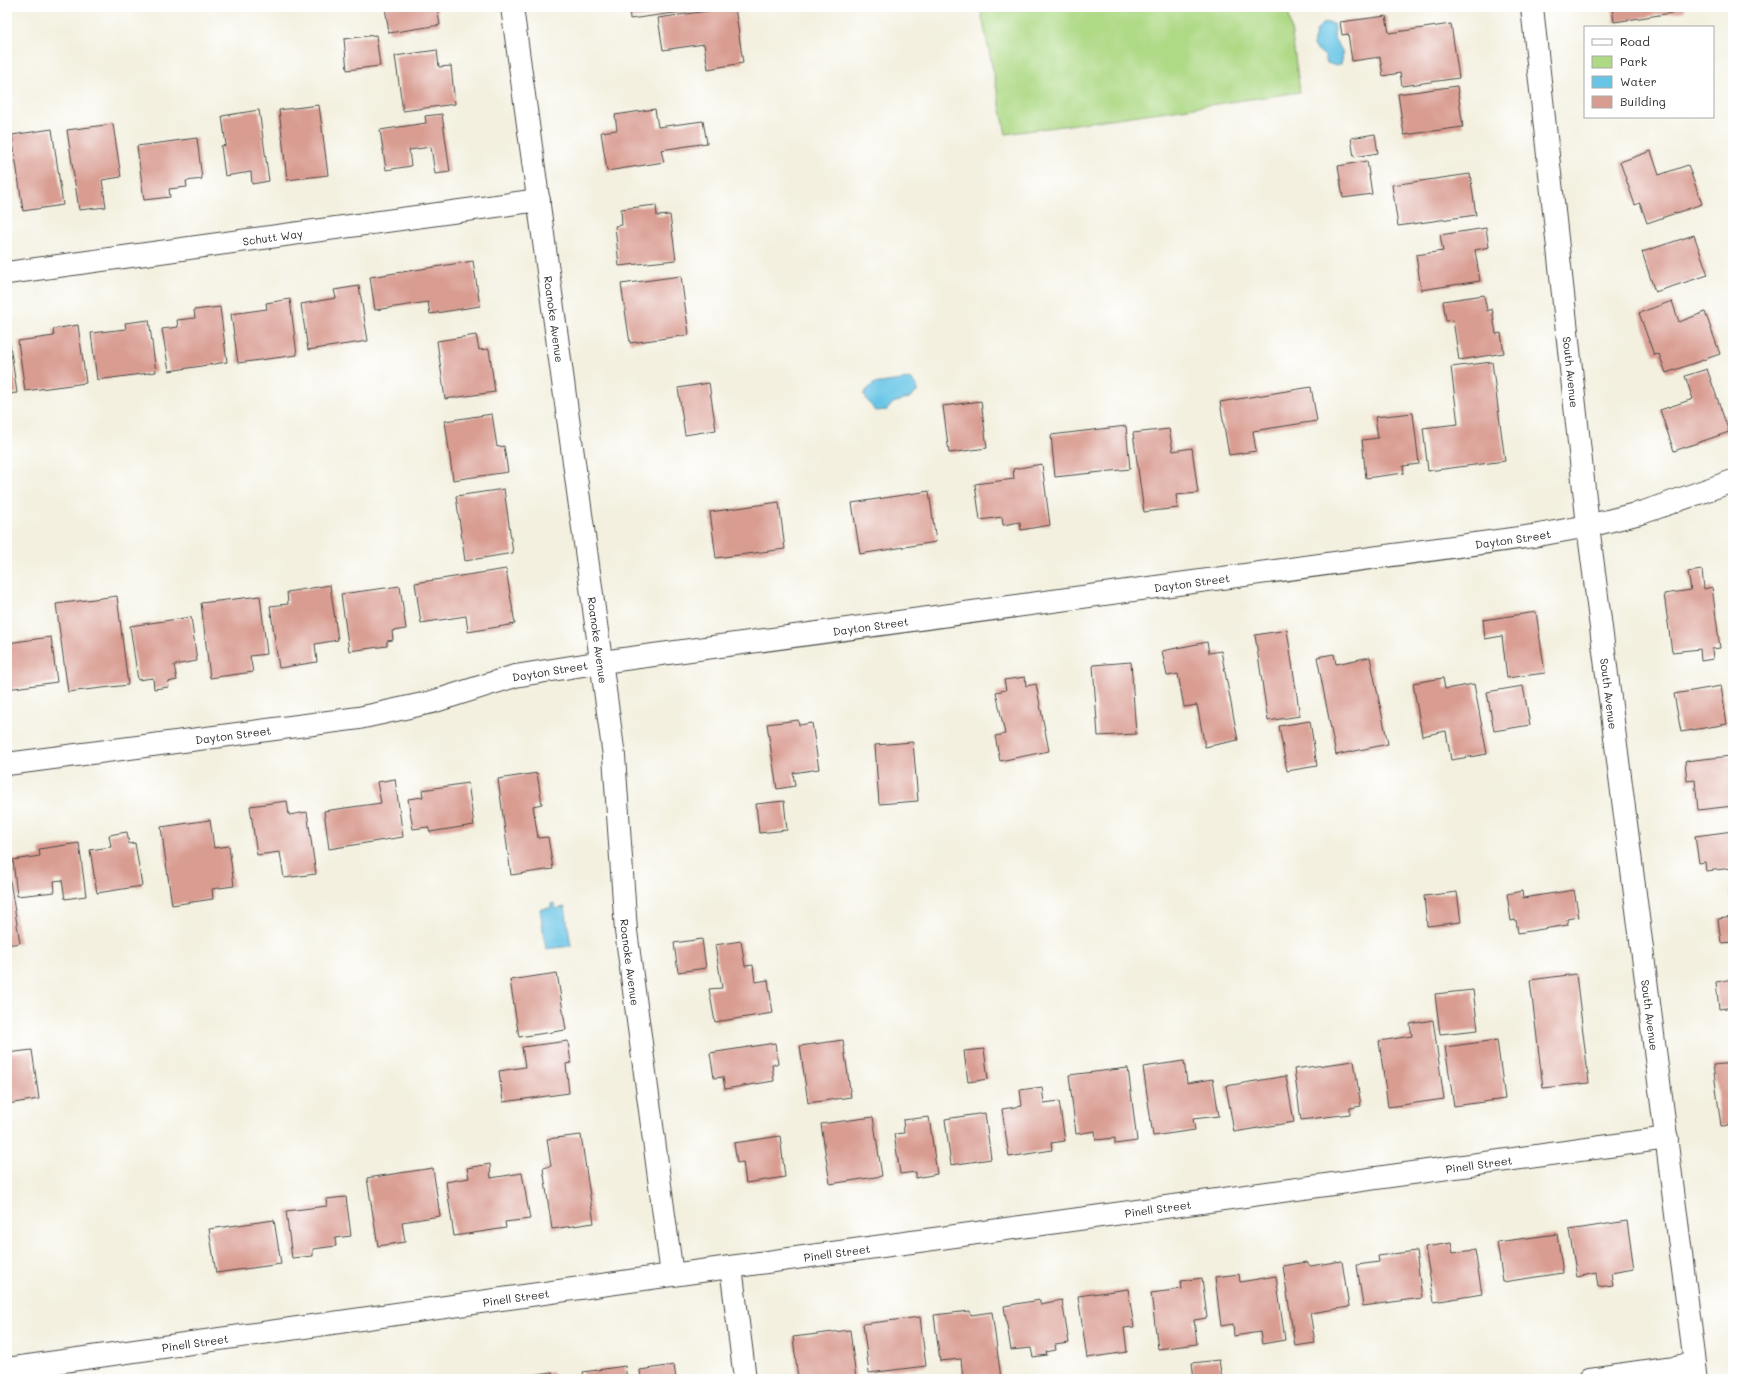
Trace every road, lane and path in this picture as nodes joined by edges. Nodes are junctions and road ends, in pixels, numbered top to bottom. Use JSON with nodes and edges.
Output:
{"nodes":[{"id":1,"x":512,"y":7,"type":"edge"},
{"id":2,"x":1532,"y":7,"type":"edge"},
{"id":3,"x":539,"y":200,"type":"junction"},
{"id":4,"x":7,"y":272,"type":"edge"},
{"id":5,"x":1733,"y":481,"type":"edge"},
{"id":6,"x":1588,"y":526,"type":"junction"},
{"id":7,"x":602,"y":662,"type":"junction"},
{"id":8,"x":7,"y":764,"type":"edge"},
{"id":9,"x":1667,"y":1138,"type":"junction"},
{"id":10,"x":731,"y":1267,"type":"junction"},
{"id":11,"x":672,"y":1275,"type":"junction"},
{"id":12,"x":7,"y":1369,"type":"edge"},
{"id":13,"x":1696,"y":1372,"type":"edge"},
{"id":14,"x":745,"y":1379,"type":"edge"},
{"id":15,"x":1590,"y":1379,"type":"edge"}],
"edges":[{"from":1,"to":3,"type":"street","name":"Roanoke Avenue"},
{"from":2,"to":6,"type":"street","name":"South Avenue"},
{"from":3,"to":4,"type":"street","name":"Schutt Way"},
{"from":3,"to":7,"type":"street","name":"Roanoke Avenue"},
{"from":5,"to":6,"type":"street","name":"Dayton Street"},
{"from":6,"to":7,"type":"street","name":"Dayton Street"},
{"from":6,"to":9,"type":"street","name":"South Avenue"},
{"from":7,"to":8,"type":"street","name":"Dayton Street"},
{"from":7,"to":11,"type":"street","name":"Roanoke Avenue"},
{"from":9,"to":10,"type":"street","name":"Pinell Street"},
{"from":9,"to":13,"type":"street","name":"South Avenue"},
{"from":10,"to":11,"type":"street","name":"Pinell Street"},
{"from":10,"to":14,"type":"street"},
{"from":11,"to":12,"type":"street","name":"Pinell Street"},
{"from":13,"to":15,"type":"street"}]}
